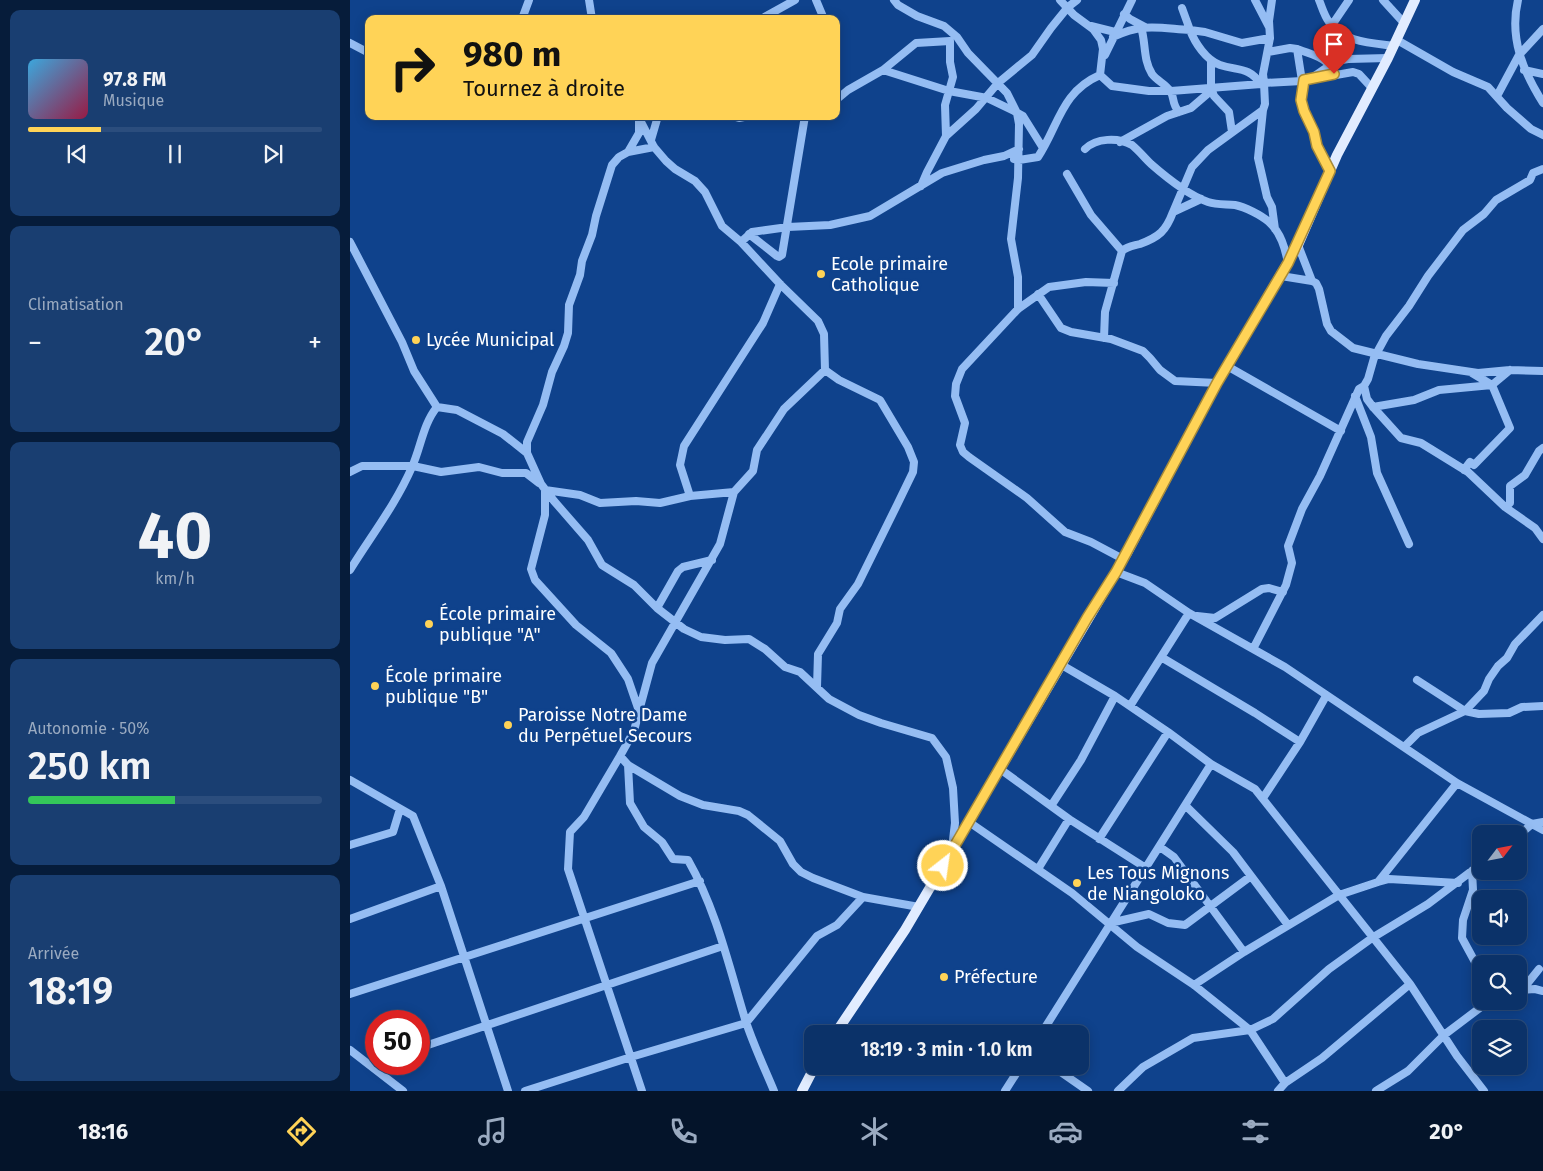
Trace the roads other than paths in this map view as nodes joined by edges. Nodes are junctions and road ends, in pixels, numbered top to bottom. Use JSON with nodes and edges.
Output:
{"nodes":[{"id":1,"x":529,"y":0,"type":"edge"},
{"id":2,"x":589,"y":0,"type":"edge"},
{"id":3,"x":795,"y":0,"type":"edge"},
{"id":4,"x":816,"y":0,"type":"edge"},
{"id":5,"x":894,"y":0,"type":"edge"},
{"id":6,"x":1060,"y":0,"type":"edge"},
{"id":7,"x":1077,"y":0,"type":"edge"},
{"id":8,"x":1132,"y":0,"type":"edge"},
{"id":9,"x":1255,"y":0,"type":"edge"},
{"id":10,"x":1272,"y":0,"type":"edge"},
{"id":11,"x":1319,"y":0,"type":"edge"},
{"id":12,"x":1349,"y":0,"type":"edge"},
{"id":13,"x":1383,"y":0,"type":"edge"},
{"id":14,"x":1415,"y":0,"type":"edge"},
{"id":15,"x":1510,"y":0,"type":"edge"},
{"id":16,"x":1518,"y":0,"type":"edge"},
{"id":17,"x":1068,"y":7,"type":"junction"},
{"id":18,"x":1182,"y":8,"type":"dead end"},
{"id":19,"x":1124,"y":14,"type":"junction"},
{"id":20,"x":1515,"y":14,"type":"junction"},
{"id":21,"x":523,"y":15,"type":"edge"},
{"id":22,"x":591,"y":15,"type":"edge"},
{"id":23,"x":768,"y":15,"type":"edge"},
{"id":24,"x":822,"y":15,"type":"edge"},
{"id":25,"x":1404,"y":23,"type":"junction"},
{"id":26,"x":1087,"y":24,"type":"junction"},
{"id":27,"x":1332,"y":25,"type":"junction"},
{"id":28,"x":1143,"y":27,"type":"junction"},
{"id":29,"x":1270,"y":28,"type":"junction"},
{"id":30,"x":1543,"y":29,"type":"edge"},
{"id":31,"x":949,"y":30,"type":"junction"},
{"id":32,"x":1190,"y":30,"type":"junction"},
{"id":33,"x":1114,"y":34,"type":"junction"},
{"id":34,"x":1270,"y":38,"type":"junction"},
{"id":35,"x":950,"y":42,"type":"junction"},
{"id":36,"x":350,"y":43,"type":"edge"},
{"id":37,"x":1395,"y":43,"type":"junction"},
{"id":38,"x":1297,"y":49,"type":"junction"},
{"id":39,"x":365,"y":51,"type":"edge"},
{"id":40,"x":1268,"y":52,"type":"junction"},
{"id":41,"x":1518,"y":55,"type":"junction"},
{"id":42,"x":1388,"y":58,"type":"junction"},
{"id":43,"x":1211,"y":60,"type":"junction"},
{"id":44,"x":1101,"y":61,"type":"junction"},
{"id":45,"x":1514,"y":64,"type":"junction"},
{"id":46,"x":1330,"y":65,"type":"junction"},
{"id":47,"x":883,"y":70,"type":"junction"},
{"id":48,"x":1524,"y":70,"type":"junction"},
{"id":49,"x":1334,"y":74,"type":"junction"},
{"id":50,"x":1543,"y":74,"type":"edge"},
{"id":51,"x":1100,"y":75,"type":"junction"},
{"id":52,"x":1306,"y":80,"type":"junction"},
{"id":53,"x":998,"y":83,"type":"junction"},
{"id":54,"x":1262,"y":84,"type":"junction"},
{"id":55,"x":1372,"y":88,"type":"junction"},
{"id":56,"x":1533,"y":88,"type":"junction"},
{"id":57,"x":1211,"y":89,"type":"junction"},
{"id":58,"x":948,"y":91,"type":"junction"},
{"id":59,"x":1171,"y":91,"type":"junction"},
{"id":60,"x":1497,"y":96,"type":"junction"},
{"id":61,"x":840,"y":98,"type":"edge"},
{"id":62,"x":984,"y":98,"type":"junction"},
{"id":63,"x":1543,"y":103,"type":"edge"},
{"id":64,"x":1263,"y":110,"type":"junction"},
{"id":65,"x":1179,"y":112,"type":"junction"},
{"id":66,"x":1017,"y":113,"type":"junction"},
{"id":67,"x":638,"y":120,"type":"edge"},
{"id":68,"x":639,"y":120,"type":"edge"},
{"id":69,"x":657,"y":120,"type":"edge"},
{"id":70,"x":804,"y":120,"type":"edge"},
{"id":71,"x":1232,"y":132,"type":"junction"},
{"id":72,"x":946,"y":136,"type":"junction"},
{"id":73,"x":1543,"y":136,"type":"edge"},
{"id":74,"x":1120,"y":142,"type":"junction"},
{"id":75,"x":653,"y":144,"type":"junction"},
{"id":76,"x":1044,"y":148,"type":"junction"},
{"id":77,"x":1019,"y":149,"type":"junction"},
{"id":78,"x":1085,"y":149,"type":"dead end"},
{"id":79,"x":628,"y":152,"type":"junction"},
{"id":80,"x":1004,"y":156,"type":"junction"},
{"id":81,"x":1019,"y":160,"type":"junction"},
{"id":82,"x":1543,"y":169,"type":"edge"},
{"id":83,"x":1330,"y":171,"type":"junction"},
{"id":84,"x":1067,"y":174,"type":"dead end"},
{"id":85,"x":922,"y":186,"type":"junction"},
{"id":86,"x":1182,"y":188,"type":"junction"},
{"id":87,"x":1201,"y":199,"type":"junction"},
{"id":88,"x":1173,"y":212,"type":"junction"},
{"id":89,"x":788,"y":227,"type":"junction"},
{"id":90,"x":1275,"y":229,"type":"junction"},
{"id":91,"x":750,"y":234,"type":"junction"},
{"id":92,"x":350,"y":242,"type":"edge"},
{"id":93,"x":741,"y":242,"type":"junction"},
{"id":94,"x":1298,"y":245,"type":"junction"},
{"id":95,"x":1122,"y":251,"type":"junction"},
{"id":96,"x":1288,"y":263,"type":"junction"},
{"id":97,"x":1281,"y":276,"type":"junction"},
{"id":98,"x":1312,"y":281,"type":"junction"},
{"id":99,"x":1114,"y":283,"type":"junction"},
{"id":100,"x":780,"y":284,"type":"junction"},
{"id":101,"x":1038,"y":294,"type":"junction"},
{"id":102,"x":1018,"y":309,"type":"junction"},
{"id":103,"x":1104,"y":338,"type":"junction"},
{"id":104,"x":1375,"y":355,"type":"junction"},
{"id":105,"x":1227,"y":366,"type":"junction"},
{"id":106,"x":825,"y":370,"type":"junction"},
{"id":107,"x":1468,"y":370,"type":"junction"},
{"id":108,"x":1510,"y":370,"type":"junction"},
{"id":109,"x":1543,"y":371,"type":"edge"},
{"id":110,"x":1217,"y":383,"type":"junction"},
{"id":111,"x":1492,"y":385,"type":"junction"},
{"id":112,"x":1364,"y":386,"type":"junction"},
{"id":113,"x":1356,"y":396,"type":"junction"},
{"id":114,"x":437,"y":407,"type":"junction"},
{"id":115,"x":1373,"y":407,"type":"junction"},
{"id":116,"x":1341,"y":431,"type":"junction"},
{"id":117,"x":1543,"y":448,"type":"edge"},
{"id":118,"x":527,"y":453,"type":"junction"},
{"id":119,"x":413,"y":466,"type":"junction"},
{"id":120,"x":1464,"y":470,"type":"junction"},
{"id":121,"x":350,"y":472,"type":"edge"},
{"id":122,"x":543,"y":487,"type":"junction"},
{"id":123,"x":734,"y":492,"type":"junction"},
{"id":124,"x":690,"y":496,"type":"junction"},
{"id":125,"x":1504,"y":507,"type":"junction"},
{"id":126,"x":1543,"y":539,"type":"edge"},
{"id":127,"x":1409,"y":544,"type":"dead end"},
{"id":128,"x":1123,"y":559,"type":"junction"},
{"id":129,"x":712,"y":560,"type":"junction"},
{"id":130,"x":350,"y":570,"type":"edge"},
{"id":131,"x":1116,"y":572,"type":"junction"},
{"id":132,"x":1283,"y":592,"type":"junction"},
{"id":133,"x":657,"y":608,"type":"junction"},
{"id":134,"x":1191,"y":614,"type":"junction"},
{"id":135,"x":1543,"y":615,"type":"edge"},
{"id":136,"x":676,"y":622,"type":"junction"},
{"id":137,"x":1253,"y":649,"type":"junction"},
{"id":138,"x":1161,"y":657,"type":"junction"},
{"id":139,"x":1060,"y":664,"type":"junction"},
{"id":140,"x":1417,"y":680,"type":"dead end"},
{"id":141,"x":817,"y":687,"type":"junction"},
{"id":142,"x":1115,"y":696,"type":"junction"},
{"id":143,"x":1326,"y":696,"type":"junction"},
{"id":144,"x":1130,"y":706,"type":"junction"},
{"id":145,"x":1543,"y":706,"type":"edge"},
{"id":146,"x":639,"y":711,"type":"junction"},
{"id":147,"x":1465,"y":711,"type":"junction"},
{"id":148,"x":1168,"y":732,"type":"junction"},
{"id":149,"x":1300,"y":742,"type":"junction"},
{"id":150,"x":1404,"y":747,"type":"junction"},
{"id":151,"x":620,"y":756,"type":"junction"},
{"id":152,"x":1211,"y":764,"type":"junction"},
{"id":153,"x":628,"y":765,"type":"junction"},
{"id":154,"x":1000,"y":769,"type":"junction"},
{"id":155,"x":350,"y":780,"type":"edge"},
{"id":156,"x":1457,"y":783,"type":"junction"},
{"id":157,"x":1263,"y":798,"type":"junction"},
{"id":158,"x":1051,"y":806,"type":"junction"},
{"id":159,"x":1186,"y":806,"type":"junction"},
{"id":160,"x":400,"y":809,"type":"junction"},
{"id":161,"x":1069,"y":819,"type":"junction"},
{"id":162,"x":969,"y":822,"type":"junction"},
{"id":163,"x":1543,"y":822,"type":"edge"},
{"id":164,"x":1532,"y":824,"type":"junction"},
{"id":165,"x":1528,"y":827,"type":"edge"},
{"id":166,"x":1543,"y":830,"type":"edge"},
{"id":167,"x":1099,"y":839,"type":"junction"},
{"id":168,"x":350,"y":845,"type":"edge"},
{"id":169,"x":1160,"y":847,"type":"junction"},
{"id":170,"x":952,"y":850,"type":"junction"},
{"id":171,"x":1146,"y":868,"type":"junction"},
{"id":172,"x":1038,"y":869,"type":"junction"},
{"id":173,"x":1472,"y":871,"type":"edge"},
{"id":174,"x":1251,"y":876,"type":"junction"},
{"id":175,"x":1472,"y":880,"type":"edge"},
{"id":176,"x":700,"y":881,"type":"junction"},
{"id":177,"x":1378,"y":882,"type":"junction"},
{"id":178,"x":1458,"y":883,"type":"junction"},
{"id":179,"x":441,"y":886,"type":"junction"},
{"id":180,"x":1339,"y":895,"type":"junction"},
{"id":181,"x":863,"y":897,"type":"junction"},
{"id":182,"x":919,"y":907,"type":"junction"},
{"id":183,"x":1210,"y":908,"type":"junction"},
{"id":184,"x":585,"y":918,"type":"junction"},
{"id":185,"x":350,"y":919,"type":"edge"},
{"id":186,"x":1110,"y":923,"type":"junction"},
{"id":187,"x":1288,"y":926,"type":"junction"},
{"id":188,"x":1372,"y":938,"type":"junction"},
{"id":189,"x":723,"y":946,"type":"junction"},
{"id":190,"x":1244,"y":952,"type":"junction"},
{"id":191,"x":464,"y":956,"type":"junction"},
{"id":192,"x":1472,"y":956,"type":"edge"},
{"id":193,"x":1539,"y":969,"type":"dead end"},
{"id":194,"x":1410,"y":984,"type":"junction"},
{"id":195,"x":1527,"y":984,"type":"edge"},
{"id":196,"x":607,"y":985,"type":"junction"},
{"id":197,"x":1194,"y":985,"type":"junction"},
{"id":198,"x":1527,"y":988,"type":"edge"},
{"id":199,"x":1543,"y":991,"type":"edge"},
{"id":200,"x":350,"y":994,"type":"edge"},
{"id":201,"x":1477,"y":1010,"type":"edge"},
{"id":202,"x":746,"y":1023,"type":"junction"},
{"id":203,"x":487,"y":1025,"type":"junction"},
{"id":204,"x":841,"y":1025,"type":"edge"},
{"id":205,"x":1047,"y":1025,"type":"edge"},
{"id":206,"x":1250,"y":1030,"type":"junction"},
{"id":207,"x":1444,"y":1035,"type":"junction"},
{"id":208,"x":430,"y":1044,"type":"edge"},
{"id":209,"x":350,"y":1050,"type":"edge"},
{"id":210,"x":632,"y":1057,"type":"junction"},
{"id":211,"x":365,"y":1059,"type":"edge"},
{"id":212,"x":385,"y":1075,"type":"edge"},
{"id":213,"x":810,"y":1075,"type":"edge"},
{"id":214,"x":1015,"y":1075,"type":"edge"},
{"id":215,"x":1065,"y":1075,"type":"edge"},
{"id":216,"x":1285,"y":1084,"type":"junction"},
{"id":217,"x":402,"y":1091,"type":"edge"},
{"id":218,"x":508,"y":1091,"type":"edge"},
{"id":219,"x":525,"y":1091,"type":"edge"},
{"id":220,"x":642,"y":1091,"type":"edge"},
{"id":221,"x":774,"y":1091,"type":"edge"},
{"id":222,"x":802,"y":1091,"type":"edge"},
{"id":223,"x":1005,"y":1091,"type":"edge"},
{"id":224,"x":1088,"y":1091,"type":"edge"},
{"id":225,"x":1118,"y":1091,"type":"edge"},
{"id":226,"x":1278,"y":1091,"type":"edge"},
{"id":227,"x":1376,"y":1091,"type":"edge"},
{"id":228,"x":1484,"y":1091,"type":"edge"}],
"edges":[{"from":1,"to":21,"type":"street"},
{"from":2,"to":22,"type":"street"},
{"from":3,"to":23,"type":"street"},
{"from":4,"to":24,"type":"street"},
{"from":5,"to":31,"type":"street"},
{"from":6,"to":17,"type":"street"},
{"from":7,"to":17,"type":"street"},
{"from":8,"to":19,"type":"street"},
{"from":9,"to":29,"type":"street"},
{"from":10,"to":29,"type":"street"},
{"from":11,"to":27,"type":"street"},
{"from":12,"to":27,"type":"street"},
{"from":13,"to":25,"type":"street"},
{"from":14,"to":25,"type":"main road"},
{"from":15,"to":20,"type":"street"},
{"from":16,"to":20,"type":"street"},
{"from":17,"to":26,"type":"street"},
{"from":17,"to":53,"type":"street"},
{"from":18,"to":32,"type":"street"},
{"from":19,"to":28,"type":"street"},
{"from":19,"to":33,"type":"street"},
{"from":20,"to":41,"type":"street"},
{"from":25,"to":37,"type":"main road"},
{"from":26,"to":33,"type":"street"},
{"from":26,"to":44,"type":"street"},
{"from":27,"to":37,"type":"street"},
{"from":28,"to":32,"type":"street"},
{"from":28,"to":33,"type":"street"},
{"from":28,"to":59,"type":"street"},
{"from":29,"to":34,"type":"street"},
{"from":30,"to":41,"type":"street"},
{"from":31,"to":35,"type":"street"},
{"from":31,"to":53,"type":"street"},
{"from":32,"to":34,"type":"street"},
{"from":32,"to":43,"type":"street"},
{"from":33,"to":44,"type":"street"},
{"from":34,"to":40,"type":"street"},
{"from":35,"to":47,"type":"street"},
{"from":35,"to":58,"type":"street"},
{"from":36,"to":39,"type":"street"},
{"from":37,"to":42,"type":"main road"},
{"from":37,"to":60,"type":"street"},
{"from":38,"to":40,"type":"street"},
{"from":38,"to":46,"type":"street"},
{"from":38,"to":52,"type":"street"},
{"from":40,"to":54,"type":"street"},
{"from":41,"to":45,"type":"street"},
{"from":41,"to":48,"type":"street"},
{"from":42,"to":46,"type":"street"},
{"from":42,"to":55,"type":"main road"},
{"from":43,"to":54,"type":"street"},
{"from":43,"to":57,"type":"street"},
{"from":44,"to":51,"type":"street"},
{"from":45,"to":56,"type":"street"},
{"from":45,"to":60,"type":"street"},
{"from":46,"to":49,"type":"street"},
{"from":46,"to":52,"type":"street"},
{"from":47,"to":58,"type":"street"},
{"from":47,"to":61,"type":"street"},
{"from":48,"to":50,"type":"street"},
{"from":48,"to":56,"type":"street"},
{"from":49,"to":52,"type":"street"},
{"from":49,"to":55,"type":"street"},
{"from":51,"to":59,"type":"street"},
{"from":51,"to":76,"type":"street"},
{"from":52,"to":54,"type":"street"},
{"from":52,"to":83,"type":"street"},
{"from":53,"to":62,"type":"street"},
{"from":53,"to":66,"type":"street"},
{"from":54,"to":57,"type":"street"},
{"from":54,"to":64,"type":"street"},
{"from":55,"to":83,"type":"main road"},
{"from":56,"to":63,"type":"street"},
{"from":57,"to":59,"type":"street"},
{"from":57,"to":65,"type":"street"},
{"from":57,"to":71,"type":"street"},
{"from":58,"to":62,"type":"street"},
{"from":58,"to":72,"type":"street"},
{"from":59,"to":65,"type":"street"},
{"from":60,"to":73,"type":"street"},
{"from":62,"to":66,"type":"street"},
{"from":62,"to":72,"type":"street"},
{"from":64,"to":71,"type":"street"},
{"from":64,"to":90,"type":"street"},
{"from":65,"to":74,"type":"street"},
{"from":66,"to":76,"type":"street"},
{"from":66,"to":77,"type":"street"},
{"from":67,"to":79,"type":"street"},
{"from":68,"to":75,"type":"street"},
{"from":69,"to":75,"type":"street"},
{"from":70,"to":89,"type":"street"},
{"from":71,"to":86,"type":"street"},
{"from":72,"to":85,"type":"street"},
{"from":74,"to":78,"type":"street"},
{"from":74,"to":86,"type":"street"},
{"from":75,"to":79,"type":"street"},
{"from":75,"to":93,"type":"street"},
{"from":76,"to":81,"type":"street"},
{"from":77,"to":80,"type":"street"},
{"from":77,"to":81,"type":"street"},
{"from":79,"to":118,"type":"street"},
{"from":80,"to":81,"type":"street"},
{"from":80,"to":85,"type":"street"},
{"from":81,"to":102,"type":"street"},
{"from":82,"to":104,"type":"street"},
{"from":83,"to":94,"type":"main road"},
{"from":84,"to":95,"type":"street"},
{"from":85,"to":89,"type":"street"},
{"from":86,"to":87,"type":"street"},
{"from":86,"to":88,"type":"street"},
{"from":87,"to":88,"type":"street"},
{"from":87,"to":90,"type":"street"},
{"from":88,"to":95,"type":"street"},
{"from":89,"to":91,"type":"street"},
{"from":89,"to":91,"type":"street"},
{"from":90,"to":96,"type":"street"},
{"from":91,"to":93,"type":"street"},
{"from":92,"to":114,"type":"street"},
{"from":93,"to":100,"type":"street"},
{"from":94,"to":96,"type":"main road"},
{"from":94,"to":98,"type":"street"},
{"from":95,"to":99,"type":"street"},
{"from":96,"to":97,"type":"main road"},
{"from":97,"to":98,"type":"street"},
{"from":97,"to":105,"type":"main road"},
{"from":98,"to":104,"type":"street"},
{"from":99,"to":101,"type":"street"},
{"from":99,"to":103,"type":"street"},
{"from":100,"to":106,"type":"street"},
{"from":100,"to":124,"type":"street"},
{"from":101,"to":102,"type":"street"},
{"from":101,"to":103,"type":"street"},
{"from":102,"to":128,"type":"street"},
{"from":103,"to":110,"type":"street"},
{"from":104,"to":107,"type":"street"},
{"from":104,"to":112,"type":"street"},
{"from":105,"to":110,"type":"main road"},
{"from":105,"to":116,"type":"street"},
{"from":106,"to":123,"type":"street"},
{"from":106,"to":141,"type":"street"},
{"from":107,"to":108,"type":"street"},
{"from":107,"to":111,"type":"street"},
{"from":108,"to":109,"type":"street"},
{"from":108,"to":111,"type":"street"},
{"from":110,"to":128,"type":"main road"},
{"from":111,"to":115,"type":"street"},
{"from":111,"to":120,"type":"street"},
{"from":112,"to":113,"type":"street"},
{"from":112,"to":115,"type":"street"},
{"from":113,"to":116,"type":"street"},
{"from":113,"to":127,"type":"street"},
{"from":114,"to":118,"type":"street"},
{"from":114,"to":119,"type":"street"},
{"from":115,"to":120,"type":"street"},
{"from":116,"to":132,"type":"street"},
{"from":117,"to":125,"type":"street"},
{"from":118,"to":122,"type":"street"},
{"from":119,"to":121,"type":"street"},
{"from":119,"to":122,"type":"street"},
{"from":119,"to":130,"type":"street"},
{"from":120,"to":125,"type":"street"},
{"from":122,"to":124,"type":"street"},
{"from":122,"to":133,"type":"street"},
{"from":122,"to":146,"type":"street"},
{"from":123,"to":124,"type":"street"},
{"from":123,"to":129,"type":"street"},
{"from":125,"to":126,"type":"street"},
{"from":128,"to":131,"type":"main road"},
{"from":129,"to":133,"type":"street"},
{"from":129,"to":136,"type":"street"},
{"from":131,"to":134,"type":"street"},
{"from":131,"to":139,"type":"main road"},
{"from":132,"to":134,"type":"street"},
{"from":132,"to":137,"type":"street"},
{"from":133,"to":136,"type":"street"},
{"from":134,"to":137,"type":"street"},
{"from":134,"to":138,"type":"street"},
{"from":135,"to":147,"type":"street"},
{"from":136,"to":141,"type":"street"},
{"from":136,"to":146,"type":"street"},
{"from":137,"to":143,"type":"street"},
{"from":138,"to":144,"type":"street"},
{"from":138,"to":149,"type":"street"},
{"from":139,"to":142,"type":"street"},
{"from":139,"to":154,"type":"main road"},
{"from":140,"to":147,"type":"street"},
{"from":141,"to":170,"type":"street"},
{"from":142,"to":144,"type":"street"},
{"from":142,"to":158,"type":"street"},
{"from":143,"to":149,"type":"street"},
{"from":143,"to":150,"type":"street"},
{"from":144,"to":148,"type":"street"},
{"from":145,"to":147,"type":"street"},
{"from":146,"to":151,"type":"street"},
{"from":147,"to":150,"type":"street"},
{"from":148,"to":152,"type":"street"},
{"from":148,"to":167,"type":"street"},
{"from":149,"to":157,"type":"street"},
{"from":150,"to":156,"type":"street"},
{"from":151,"to":153,"type":"street"},
{"from":151,"to":184,"type":"street"},
{"from":152,"to":157,"type":"street"},
{"from":152,"to":159,"type":"street"},
{"from":153,"to":176,"type":"street"},
{"from":153,"to":181,"type":"street"},
{"from":154,"to":158,"type":"street"},
{"from":154,"to":162,"type":"main road"},
{"from":155,"to":160,"type":"street"},
{"from":156,"to":164,"type":"street"},
{"from":156,"to":177,"type":"street"},
{"from":157,"to":180,"type":"street"},
{"from":158,"to":161,"type":"street"},
{"from":159,"to":169,"type":"street"},
{"from":159,"to":174,"type":"street"},
{"from":160,"to":168,"type":"street"},
{"from":160,"to":179,"type":"street"},
{"from":161,"to":167,"type":"street"},
{"from":161,"to":172,"type":"street"},
{"from":162,"to":170,"type":"main road"},
{"from":162,"to":172,"type":"street"},
{"from":163,"to":164,"type":"street"},
{"from":164,"to":165,"type":"street"},
{"from":164,"to":166,"type":"street"},
{"from":167,"to":171,"type":"street"},
{"from":169,"to":171,"type":"street"},
{"from":169,"to":183,"type":"street"},
{"from":170,"to":182,"type":"main road"},
{"from":171,"to":186,"type":"street"},
{"from":172,"to":186,"type":"street"},
{"from":173,"to":178,"type":"street"},
{"from":174,"to":183,"type":"street"},
{"from":174,"to":187,"type":"street"},
{"from":175,"to":192,"type":"street"},
{"from":176,"to":184,"type":"street"},
{"from":176,"to":189,"type":"street"},
{"from":177,"to":178,"type":"street"},
{"from":177,"to":180,"type":"street"},
{"from":178,"to":188,"type":"street"},
{"from":179,"to":185,"type":"street"},
{"from":179,"to":191,"type":"street"},
{"from":180,"to":187,"type":"street"},
{"from":180,"to":188,"type":"street"},
{"from":181,"to":182,"type":"street"},
{"from":181,"to":202,"type":"street"},
{"from":182,"to":204,"type":"main road"},
{"from":183,"to":186,"type":"street"},
{"from":183,"to":190,"type":"street"},
{"from":184,"to":191,"type":"street"},
{"from":184,"to":196,"type":"street"},
{"from":186,"to":197,"type":"street"},
{"from":186,"to":205,"type":"street"},
{"from":187,"to":190,"type":"street"},
{"from":188,"to":194,"type":"street"},
{"from":188,"to":206,"type":"street"},
{"from":189,"to":196,"type":"street"},
{"from":189,"to":202,"type":"street"},
{"from":190,"to":197,"type":"street"},
{"from":191,"to":200,"type":"street"},
{"from":191,"to":203,"type":"street"},
{"from":193,"to":195,"type":"street"},
{"from":194,"to":207,"type":"street"},
{"from":194,"to":216,"type":"street"},
{"from":196,"to":203,"type":"street"},
{"from":196,"to":210,"type":"street"},
{"from":197,"to":206,"type":"street"},
{"from":198,"to":199,"type":"street"},
{"from":201,"to":207,"type":"street"},
{"from":202,"to":210,"type":"street"},
{"from":202,"to":221,"type":"street"},
{"from":203,"to":208,"type":"street"},
{"from":203,"to":218,"type":"street"},
{"from":206,"to":216,"type":"street"},
{"from":206,"to":225,"type":"street"},
{"from":207,"to":227,"type":"street"},
{"from":207,"to":228,"type":"street"},
{"from":209,"to":211,"type":"street"},
{"from":210,"to":219,"type":"street"},
{"from":210,"to":220,"type":"street"},
{"from":212,"to":217,"type":"street"},
{"from":213,"to":222,"type":"main road"},
{"from":214,"to":223,"type":"street"},
{"from":215,"to":224,"type":"street"},
{"from":216,"to":226,"type":"street"}]}
